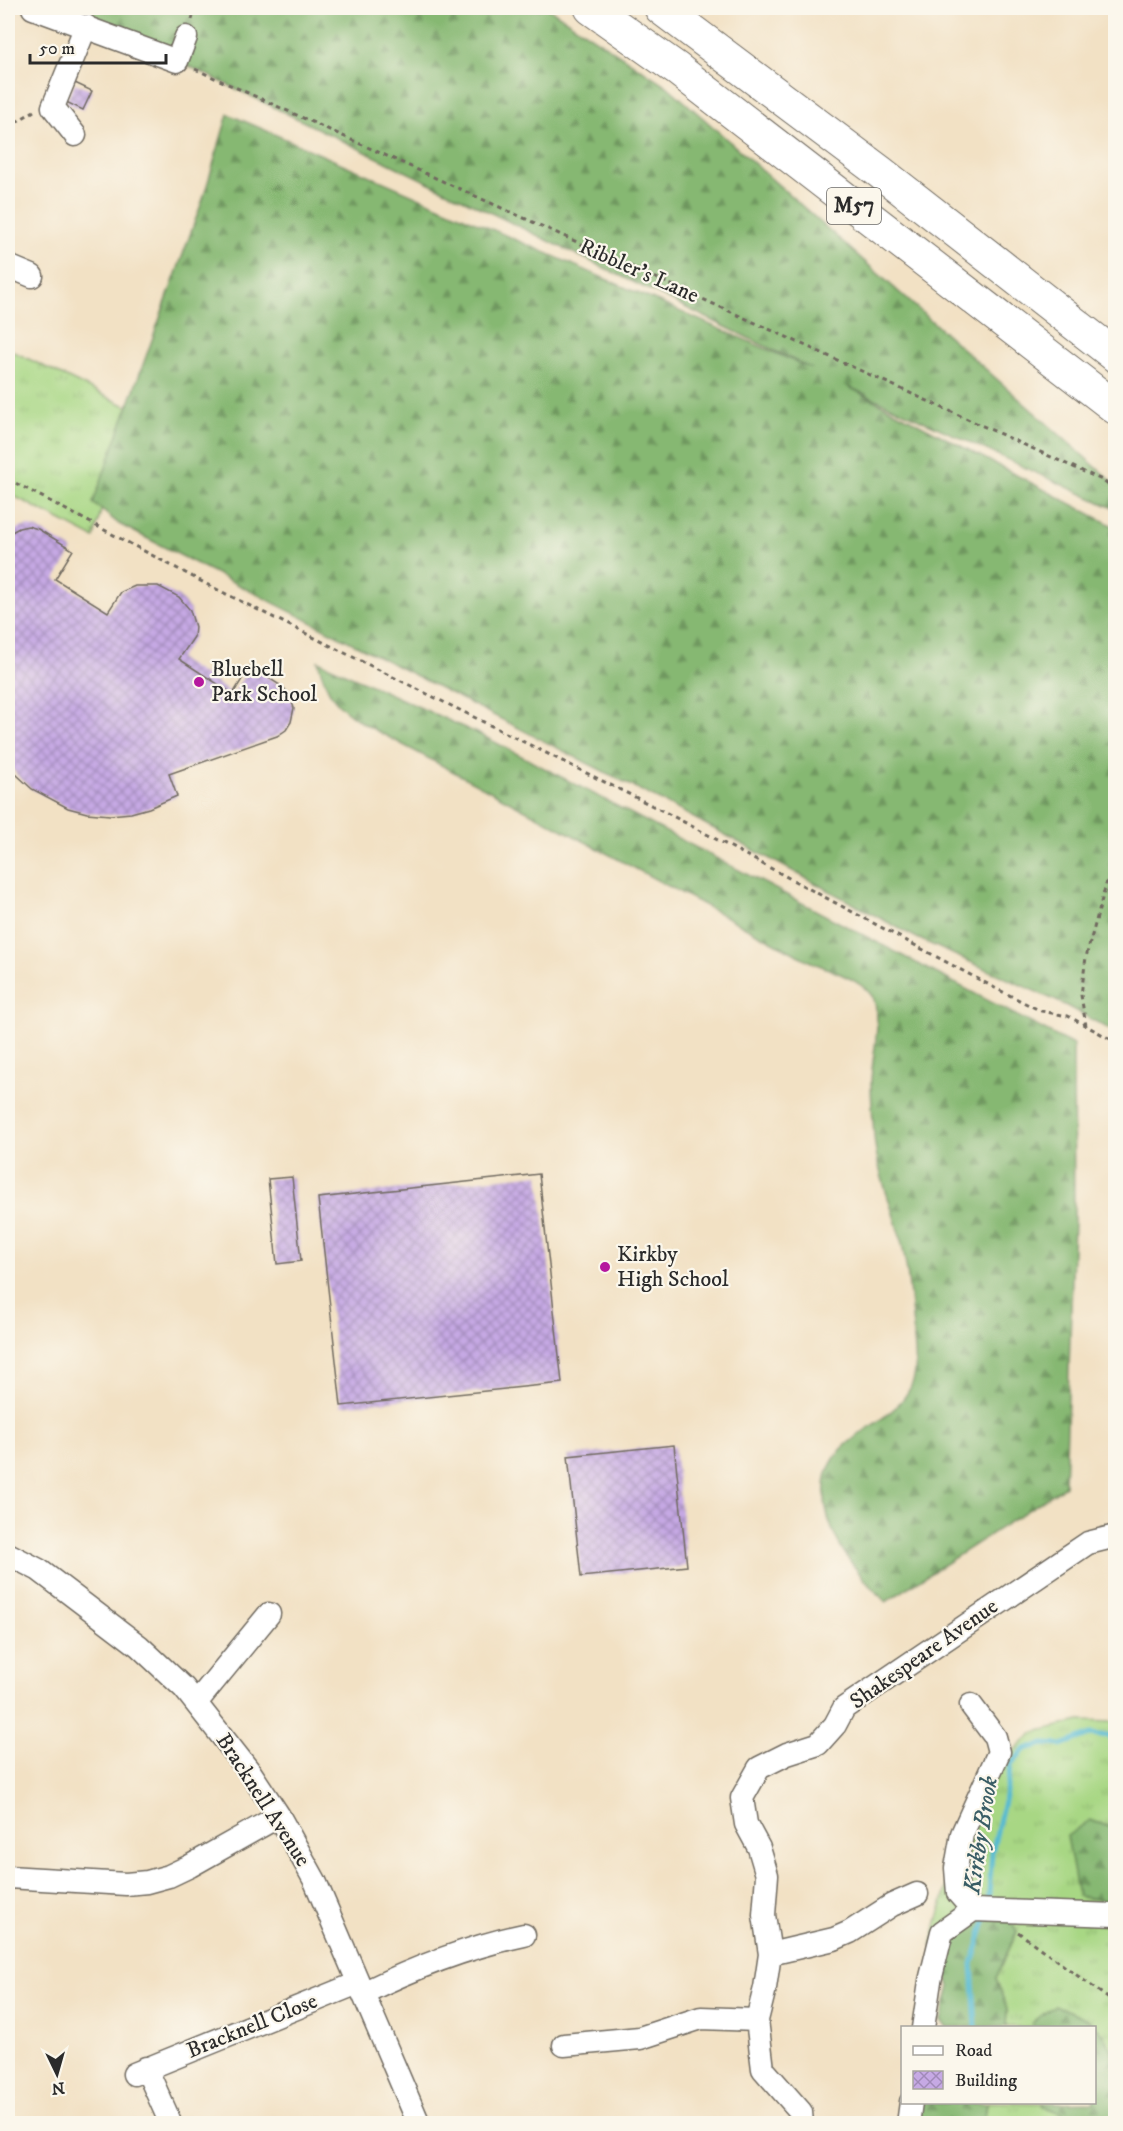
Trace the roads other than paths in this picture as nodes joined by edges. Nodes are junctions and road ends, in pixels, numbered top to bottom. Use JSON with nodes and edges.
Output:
{"nodes":[{"id":1,"x":33,"y":8,"type":"edge"},
{"id":2,"x":591,"y":8,"type":"edge"},
{"id":3,"x":661,"y":8,"type":"edge"},
{"id":4,"x":86,"y":26,"type":"junction"},
{"id":5,"x":186,"y":37,"type":"dead end"},
{"id":6,"x":75,"y":135,"type":"dead end"},
{"id":7,"x":8,"y":266,"type":"edge"},
{"id":8,"x":32,"y":276,"type":"dead end"},
{"id":9,"x":1116,"y":356,"type":"edge"},
{"id":10,"x":1116,"y":408,"type":"edge"},
{"id":11,"x":1116,"y":1536,"type":"edge"},
{"id":12,"x":8,"y":1554,"type":"edge"},
{"id":13,"x":269,"y":1614,"type":"dead end"},
{"id":14,"x":196,"y":1703,"type":"junction"},
{"id":15,"x":971,"y":1705,"type":"dead end"},
{"id":16,"x":279,"y":1816,"type":"junction"},
{"id":17,"x":8,"y":1877,"type":"edge"},
{"id":18,"x":917,"y":1894,"type":"dead end"},
{"id":19,"x":974,"y":1910,"type":"junction"},
{"id":20,"x":1116,"y":1915,"type":"edge"},
{"id":21,"x":524,"y":1935,"type":"dead end"},
{"id":22,"x":770,"y":1954,"type":"junction"},
{"id":23,"x":361,"y":1988,"type":"junction"},
{"id":24,"x":757,"y":2020,"type":"junction"},
{"id":25,"x":922,"y":2026,"type":"edge"},
{"id":26,"x":564,"y":2045,"type":"dead end"},
{"id":27,"x":911,"y":2104,"type":"edge"},
{"id":28,"x":171,"y":2124,"type":"edge"},
{"id":29,"x":418,"y":2124,"type":"edge"},
{"id":30,"x":802,"y":2124,"type":"edge"},
{"id":31,"x":908,"y":2124,"type":"edge"}],
"edges":[{"from":1,"to":4,"type":"street"},
{"from":2,"to":10,"type":"highway","number":"M57"},
{"from":3,"to":9,"type":"highway","number":"M57"},
{"from":4,"to":5,"type":"street"},
{"from":4,"to":6,"type":"street"},
{"from":7,"to":8,"type":"street"},
{"from":11,"to":22,"type":"street","name":"Shakespeare Avenue"},
{"from":12,"to":14,"type":"street","name":"Bracknell Avenue"},
{"from":13,"to":14,"type":"street"},
{"from":14,"to":16,"type":"street","name":"Bracknell Avenue"},
{"from":15,"to":19,"type":"street"},
{"from":16,"to":17,"type":"street"},
{"from":16,"to":23,"type":"street","name":"Bracknell Avenue"},
{"from":18,"to":22,"type":"street"},
{"from":19,"to":20,"type":"street"},
{"from":19,"to":25,"type":"street"},
{"from":21,"to":23,"type":"street","name":"Bracknell Close"},
{"from":22,"to":24,"type":"street","name":"Shakespeare Avenue"},
{"from":23,"to":28,"type":"street","name":"Bracknell Close"},
{"from":23,"to":29,"type":"street","name":"Bracknell Avenue"},
{"from":24,"to":26,"type":"street"},
{"from":24,"to":30,"type":"street","name":"Shakespeare Avenue"},
{"from":27,"to":31,"type":"street"}]}
